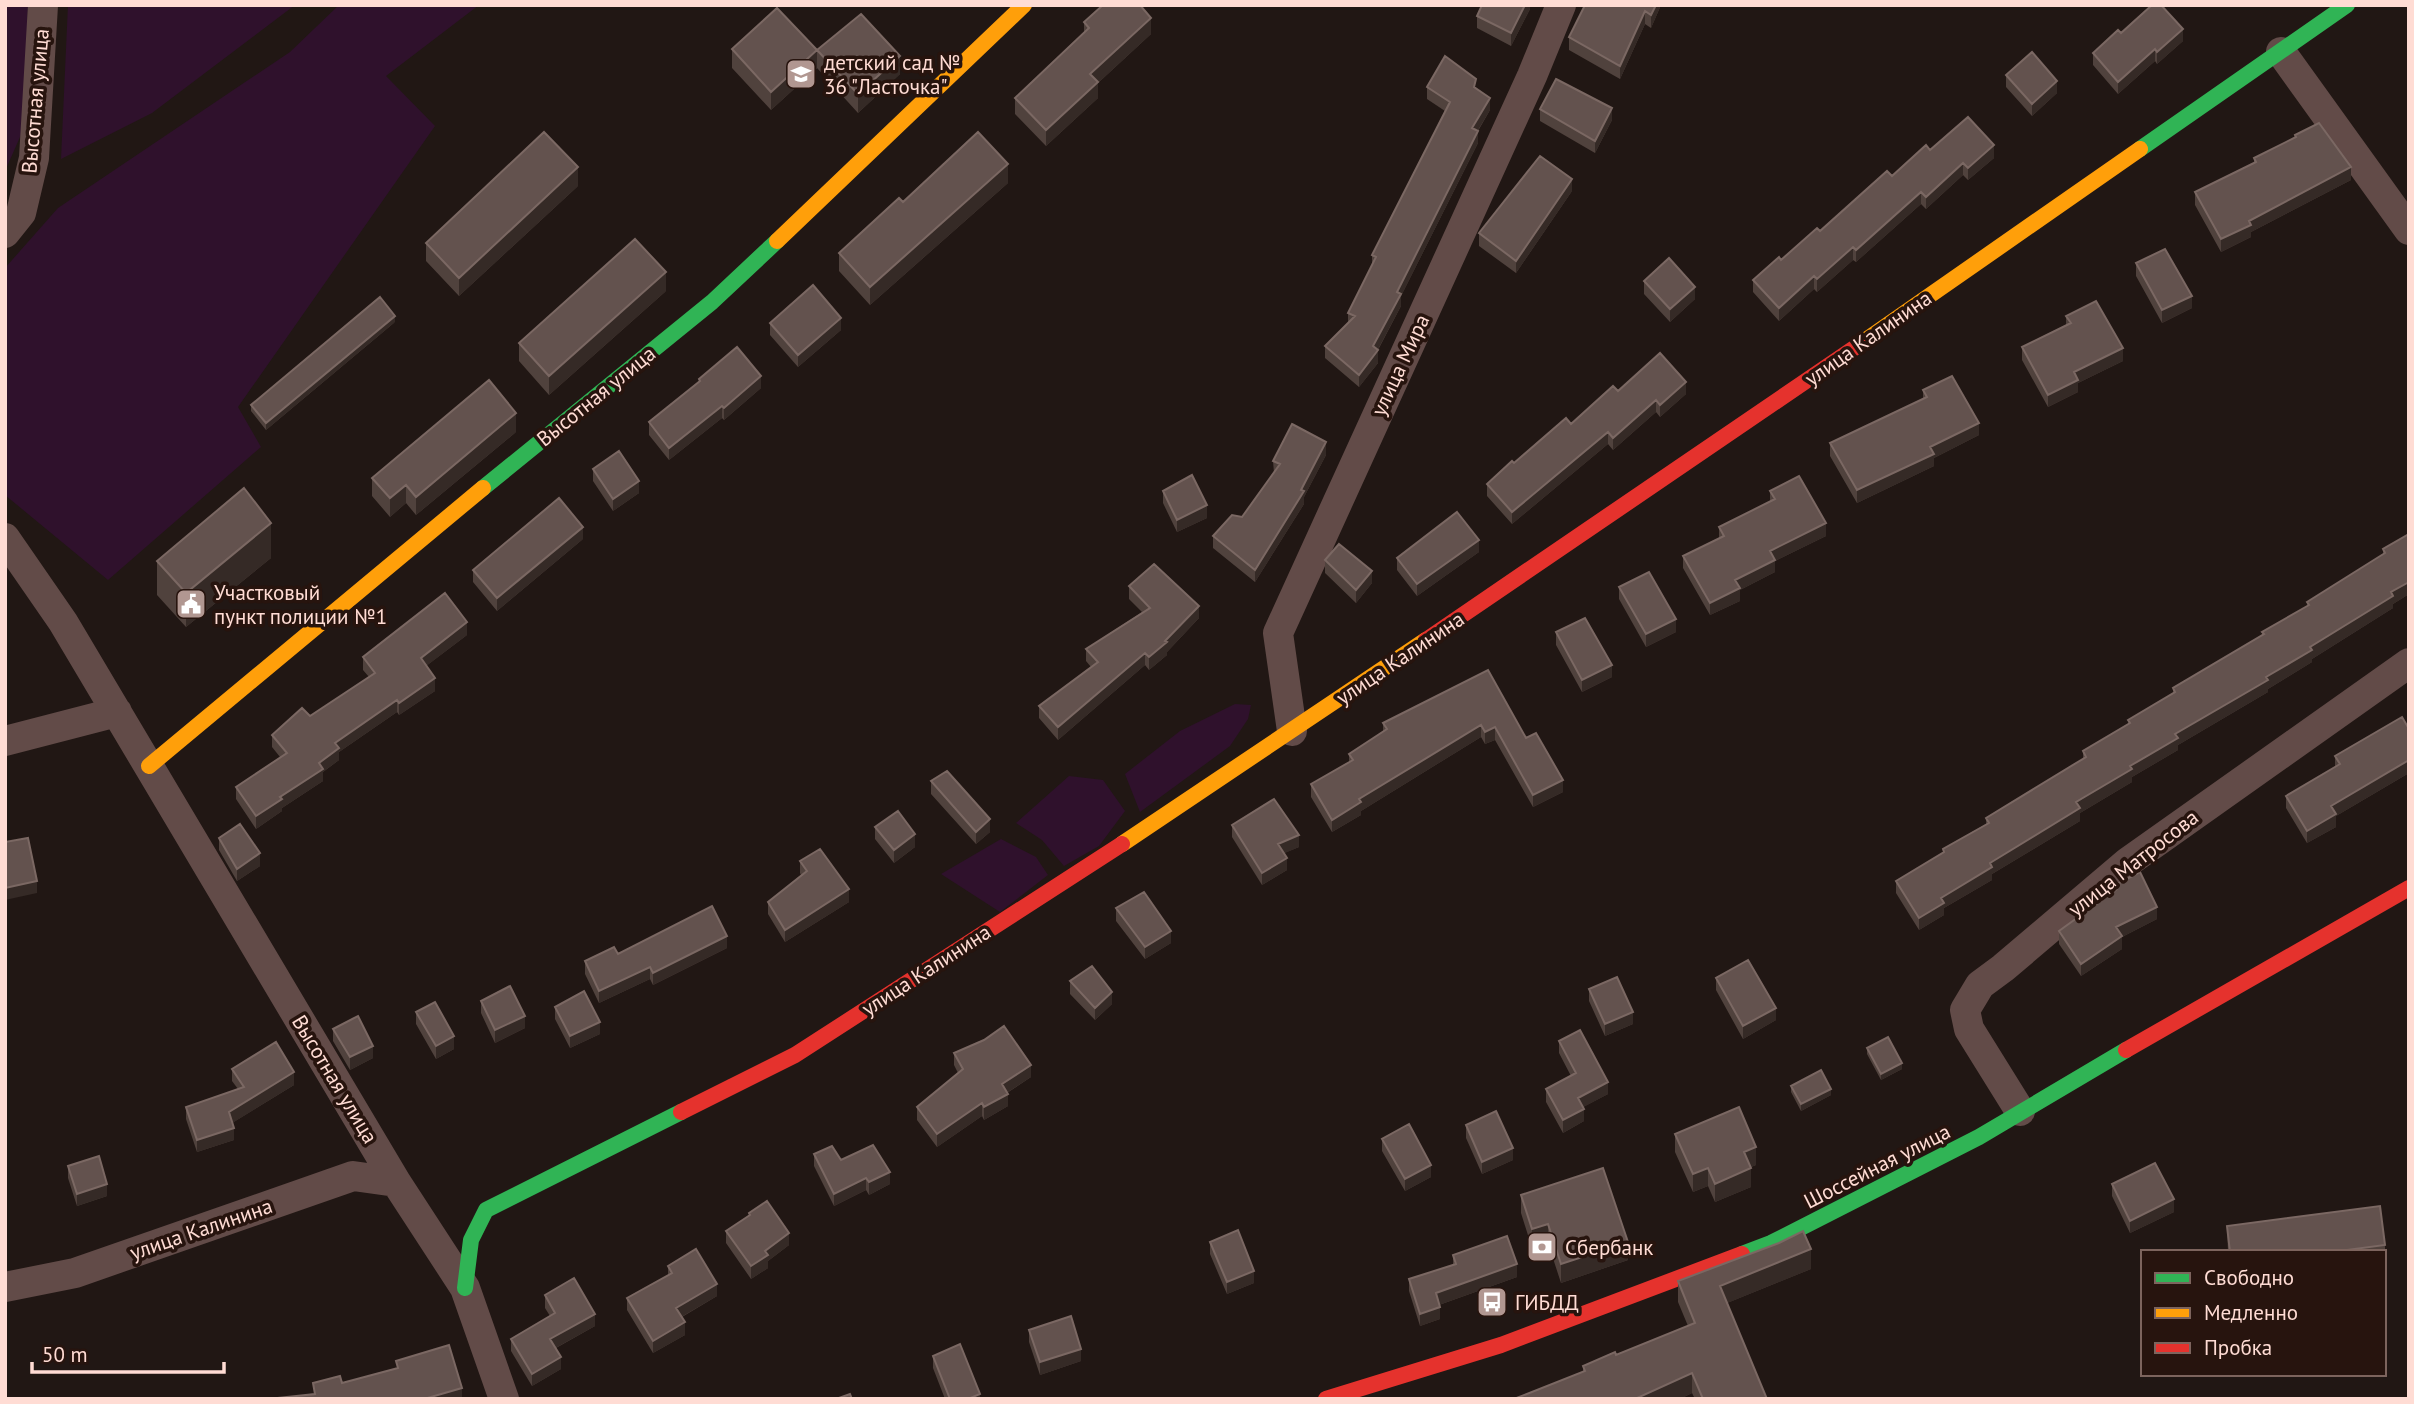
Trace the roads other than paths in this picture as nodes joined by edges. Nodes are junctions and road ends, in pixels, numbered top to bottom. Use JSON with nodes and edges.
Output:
{"nodes":[{"id":1,"x":43,"y":5,"type":"edge"},
{"id":2,"x":1024,"y":5,"type":"edge"},
{"id":3,"x":1561,"y":5,"type":"edge"},
{"id":4,"x":2347,"y":5,"type":"edge"},
{"id":5,"x":2281,"y":52,"type":"junction"},
{"id":6,"x":2409,"y":230,"type":"edge"},
{"id":7,"x":5,"y":233,"type":"edge"},
{"id":8,"x":5,"y":538,"type":"edge"},
{"id":9,"x":2409,"y":663,"type":"edge"},
{"id":10,"x":117,"y":712,"type":"junction"},
{"id":11,"x":1292,"y":731,"type":"junction"},
{"id":12,"x":5,"y":741,"type":"edge"},
{"id":13,"x":149,"y":766,"type":"junction"},
{"id":14,"x":2409,"y":888,"type":"edge"},
{"id":15,"x":2020,"y":1111,"type":"junction"},
{"id":16,"x":396,"y":1182,"type":"junction"},
{"id":17,"x":5,"y":1287,"type":"edge"},
{"id":18,"x":465,"y":1288,"type":"junction"},
{"id":19,"x":504,"y":1399,"type":"edge"},
{"id":20,"x":1326,"y":1399,"type":"edge"}],
"edges":[{"from":1,"to":7,"type":"street","name":"Высотная улица"},
{"from":2,"to":13,"type":"street","name":"Высотная улица"},
{"from":3,"to":11,"type":"street","name":"улица Мира"},
{"from":4,"to":5,"type":"street","name":"улица Калинина"},
{"from":5,"to":6,"type":"street"},
{"from":5,"to":11,"type":"street","name":"улица Калинина"},
{"from":8,"to":10,"type":"street","name":"Высотная улица"},
{"from":9,"to":15,"type":"street","name":"улица Матросова"},
{"from":10,"to":12,"type":"street"},
{"from":10,"to":13,"type":"street","name":"Высотная улица"},
{"from":11,"to":18,"type":"street","name":"улица Калинина"},
{"from":13,"to":16,"type":"street","name":"Высотная улица"},
{"from":14,"to":15,"type":"street","name":"Шоссейная улица"},
{"from":15,"to":20,"type":"street","name":"Шоссейная улица"},
{"from":16,"to":17,"type":"street","name":"улица Калинина"},
{"from":16,"to":18,"type":"street","name":"Высотная улица"},
{"from":18,"to":19,"type":"street","name":"Высотная улица"}]}
